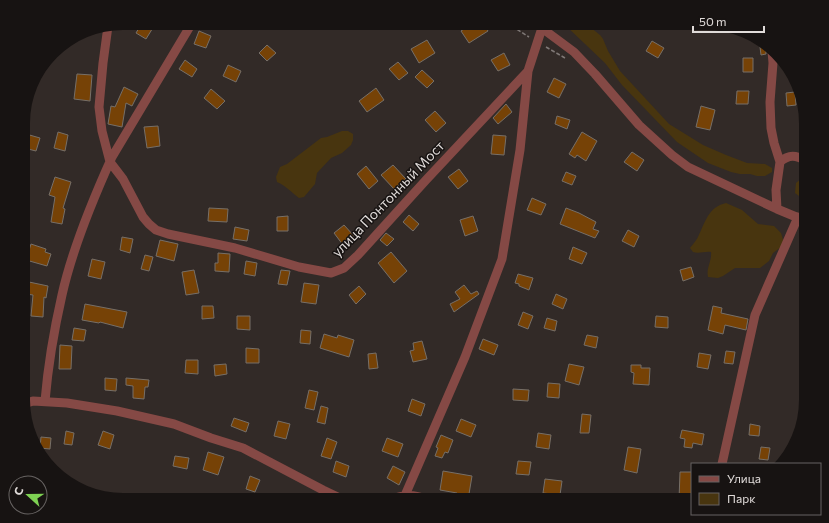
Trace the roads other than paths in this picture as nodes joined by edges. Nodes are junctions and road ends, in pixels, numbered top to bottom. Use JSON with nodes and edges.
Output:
{"nodes":[{"id":1,"x":188,"y":30,"type":"edge"},
{"id":2,"x":537,"y":30,"type":"edge"},
{"id":3,"x":545,"y":30,"type":"edge"},
{"id":4,"x":107,"y":32,"type":"edge"},
{"id":5,"x":773,"y":58,"type":"edge"},
{"id":6,"x":528,"y":71,"type":"junction"},
{"id":7,"x":799,"y":157,"type":"edge"},
{"id":8,"x":110,"y":162,"type":"junction"},
{"id":9,"x":780,"y":162,"type":"junction"},
{"id":10,"x":777,"y":209,"type":"junction"},
{"id":11,"x":799,"y":218,"type":"edge"},
{"id":12,"x":799,"y":225,"type":"edge"},
{"id":13,"x":45,"y":401,"type":"junction"},
{"id":14,"x":30,"y":402,"type":"edge"},
{"id":15,"x":722,"y":463,"type":"edge"},
{"id":16,"x":329,"y":493,"type":"edge"},
{"id":17,"x":405,"y":493,"type":"edge"}],
"edges":[{"from":1,"to":8,"type":"street"},
{"from":2,"to":6,"type":"street","name":"улица Понтонный Мост"},
{"from":3,"to":10,"type":"street","name":"улица Понтонный Мост"},
{"from":4,"to":8,"type":"street","name":"улица Понтонный Мост"},
{"from":5,"to":9,"type":"street"},
{"from":6,"to":8,"type":"street","name":"улица Понтонный Мост"},
{"from":6,"to":17,"type":"street","name":"улица Понтонный Мост"},
{"from":7,"to":9,"type":"street"},
{"from":8,"to":13,"type":"street"},
{"from":9,"to":10,"type":"street"},
{"from":10,"to":11,"type":"street","name":"улица Понтонный Мост"},
{"from":12,"to":15,"type":"street","name":"улица Понтонный Мост"},
{"from":13,"to":14,"type":"street"},
{"from":13,"to":16,"type":"street"}]}
